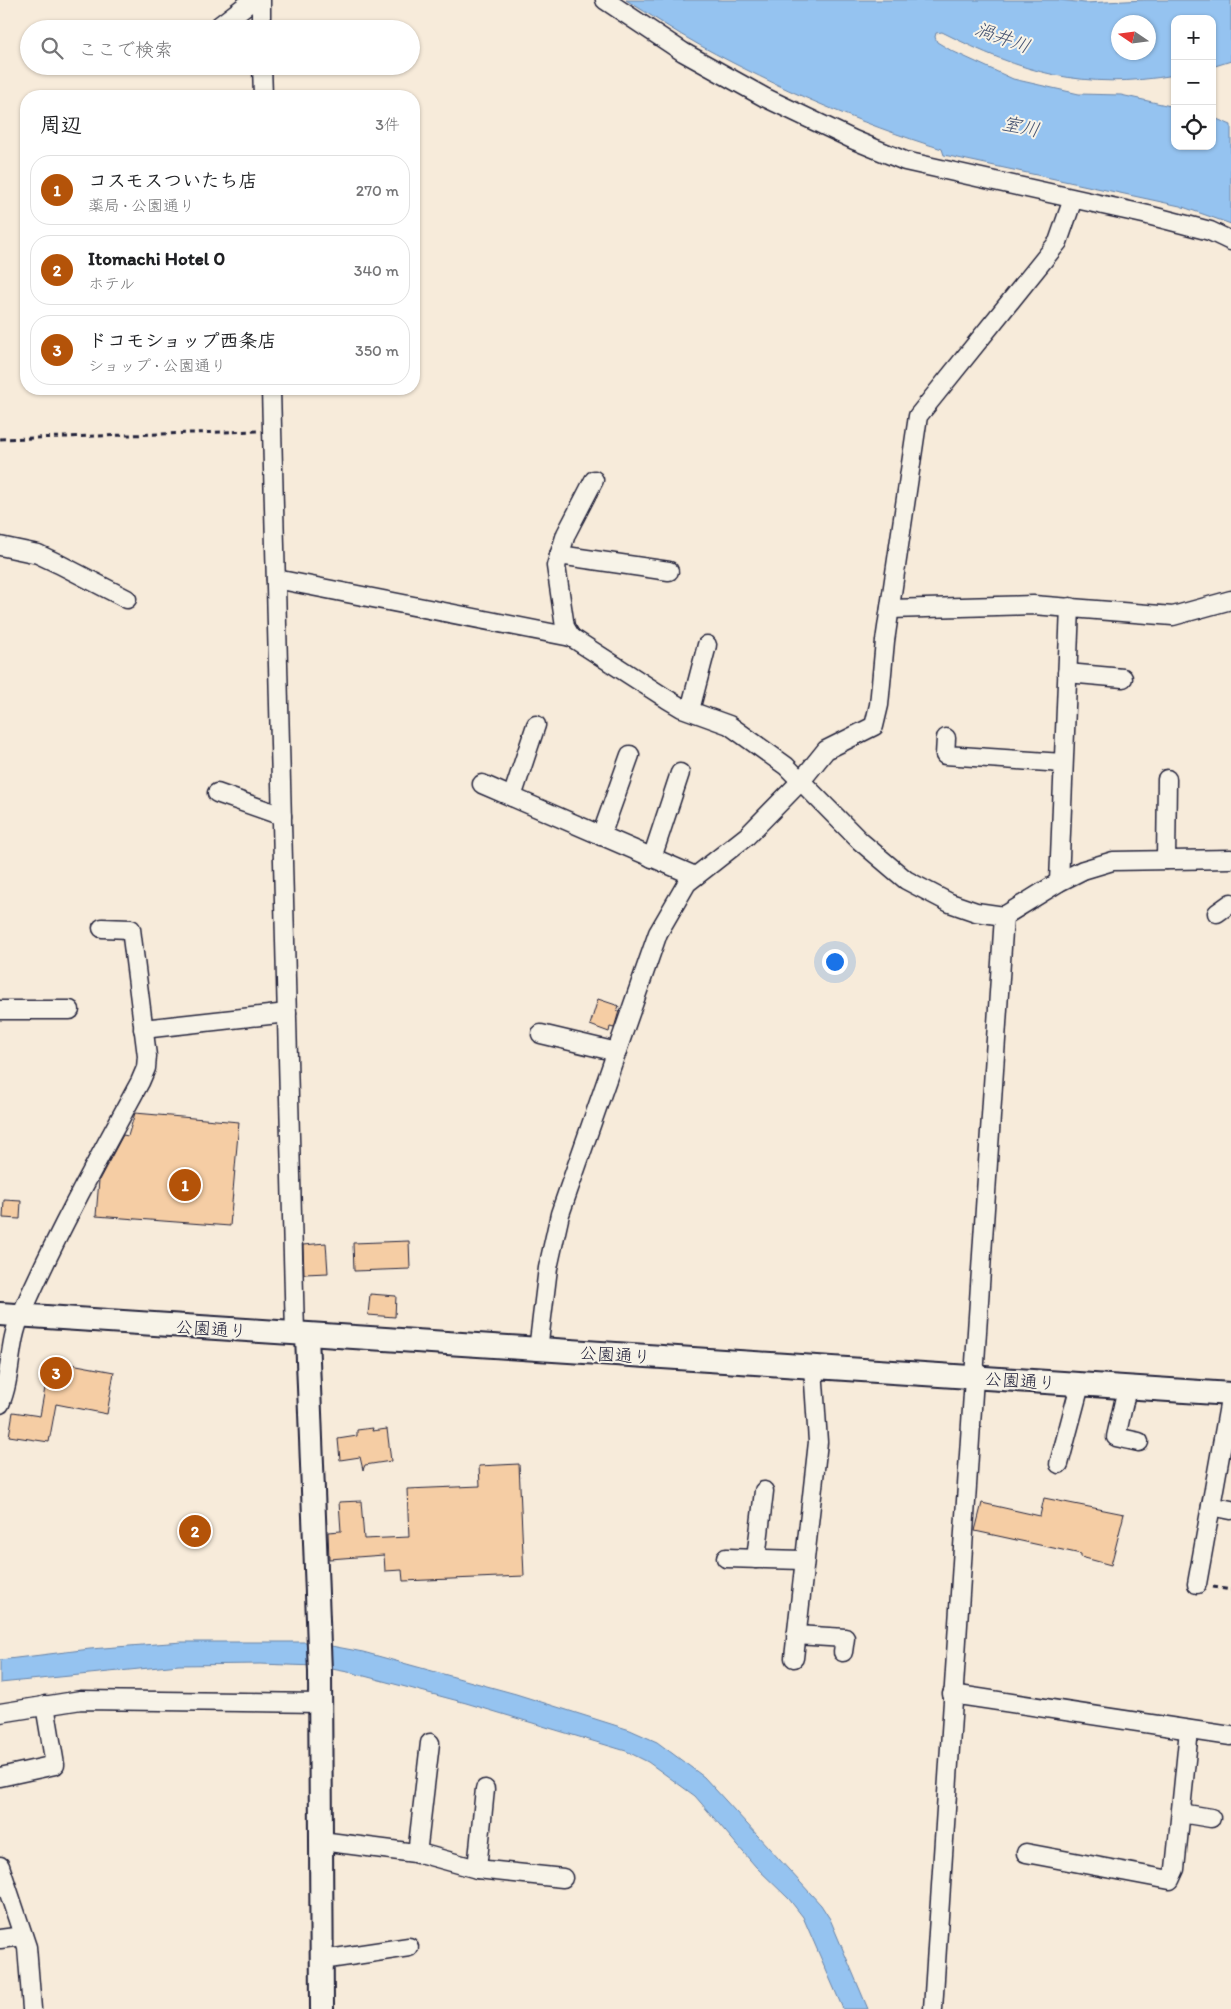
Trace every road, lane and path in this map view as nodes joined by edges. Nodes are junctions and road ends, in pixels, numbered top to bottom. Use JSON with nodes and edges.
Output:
{"nodes":[{"id":1,"x":254,"y":0,"type":"edge"},
{"id":2,"x":261,"y":0,"type":"edge"},
{"id":3,"x":605,"y":0,"type":"edge"},
{"id":4,"x":227,"y":20,"type":"edge"},
{"id":5,"x":262,"y":20,"type":"edge"},
{"id":6,"x":262,"y":75,"type":"edge"},
{"id":7,"x":263,"y":90,"type":"edge"},
{"id":8,"x":1073,"y":199,"type":"junction"},
{"id":9,"x":1231,"y":241,"type":"edge"},
{"id":10,"x":271,"y":395,"type":"edge"},
{"id":11,"x":272,"y":431,"type":"junction"},
{"id":12,"x":0,"y":439,"type":"edge"},
{"id":13,"x":594,"y":480,"type":"dead end"},
{"id":14,"x":0,"y":546,"type":"edge"},
{"id":15,"x":558,"y":554,"type":"junction"},
{"id":16,"x":669,"y":571,"type":"dead end"},
{"id":17,"x":276,"y":580,"type":"junction"},
{"id":18,"x":127,"y":600,"type":"dead end"},
{"id":19,"x":1231,"y":600,"type":"edge"},
{"id":20,"x":1070,"y":607,"type":"junction"},
{"id":21,"x":890,"y":609,"type":"junction"},
{"id":22,"x":571,"y":637,"type":"junction"},
{"id":23,"x":707,"y":645,"type":"dead end"},
{"id":24,"x":1067,"y":673,"type":"junction"},
{"id":25,"x":1123,"y":678,"type":"dead end"},
{"id":26,"x":690,"y":710,"type":"junction"},
{"id":27,"x":536,"y":725,"type":"dead end"},
{"id":28,"x":946,"y":738,"type":"dead end"},
{"id":29,"x":630,"y":755,"type":"dead end"},
{"id":30,"x":1064,"y":763,"type":"junction"},
{"id":31,"x":680,"y":773,"type":"dead end"},
{"id":32,"x":1167,"y":779,"type":"dead end"},
{"id":33,"x":802,"y":781,"type":"junction"},
{"id":34,"x":482,"y":784,"type":"dead end"},
{"id":35,"x":217,"y":793,"type":"dead end"},
{"id":36,"x":512,"y":797,"type":"junction"},
{"id":37,"x":282,"y":816,"type":"junction"},
{"id":38,"x":601,"y":836,"type":"junction"},
{"id":39,"x":652,"y":858,"type":"junction"},
{"id":40,"x":1231,"y":859,"type":"edge"},
{"id":41,"x":1166,"y":860,"type":"junction"},
{"id":42,"x":695,"y":876,"type":"junction"},
{"id":43,"x":1059,"y":882,"type":"junction"},
{"id":44,"x":1004,"y":916,"type":"junction"},
{"id":45,"x":102,"y":928,"type":"dead end"},
{"id":46,"x":0,"y":1010,"type":"edge"},
{"id":47,"x":70,"y":1010,"type":"dead end"},
{"id":48,"x":287,"y":1013,"type":"junction"},
{"id":49,"x":143,"y":1029,"type":"junction"},
{"id":50,"x":541,"y":1034,"type":"dead end"},
{"id":51,"x":617,"y":1052,"type":"junction"},
{"id":52,"x":10,"y":1315,"type":"edge"},
{"id":53,"x":301,"y":1335,"type":"junction"},
{"id":54,"x":538,"y":1350,"type":"junction"},
{"id":55,"x":813,"y":1368,"type":"junction"},
{"id":56,"x":973,"y":1378,"type":"junction"},
{"id":57,"x":1080,"y":1385,"type":"junction"},
{"id":58,"x":1127,"y":1388,"type":"junction"},
{"id":59,"x":1231,"y":1394,"type":"edge"},
{"id":60,"x":0,"y":1404,"type":"edge"},
{"id":61,"x":1139,"y":1442,"type":"dead end"},
{"id":62,"x":1059,"y":1464,"type":"dead end"},
{"id":63,"x":764,"y":1491,"type":"dead end"},
{"id":64,"x":1211,"y":1506,"type":"junction"},
{"id":65,"x":1231,"y":1510,"type":"edge"},
{"id":66,"x":726,"y":1558,"type":"dead end"},
{"id":67,"x":756,"y":1559,"type":"junction"},
{"id":68,"x":804,"y":1560,"type":"junction"},
{"id":69,"x":1197,"y":1584,"type":"dead end"},
{"id":70,"x":796,"y":1635,"type":"junction"},
{"id":71,"x":844,"y":1652,"type":"dead end"},
{"id":72,"x":794,"y":1658,"type":"dead end"},
{"id":73,"x":952,"y":1694,"type":"junction"},
{"id":74,"x":320,"y":1702,"type":"junction"},
{"id":75,"x":45,"y":1705,"type":"junction"},
{"id":76,"x":0,"y":1712,"type":"edge"},
{"id":77,"x":1189,"y":1730,"type":"junction"},
{"id":78,"x":1231,"y":1736,"type":"edge"},
{"id":79,"x":430,"y":1743,"type":"dead end"},
{"id":80,"x":0,"y":1777,"type":"edge"},
{"id":81,"x":484,"y":1789,"type":"dead end"},
{"id":82,"x":1181,"y":1813,"type":"junction"},
{"id":83,"x":1211,"y":1818,"type":"dead end"},
{"id":84,"x":321,"y":1841,"type":"junction"},
{"id":85,"x":1026,"y":1853,"type":"dead end"},
{"id":86,"x":417,"y":1854,"type":"junction"},
{"id":87,"x":0,"y":1866,"type":"edge"},
{"id":88,"x":477,"y":1869,"type":"junction"},
{"id":89,"x":563,"y":1878,"type":"dead end"},
{"id":90,"x":23,"y":1936,"type":"junction"},
{"id":91,"x":0,"y":1939,"type":"edge"},
{"id":92,"x":409,"y":1947,"type":"dead end"},
{"id":93,"x":322,"y":1960,"type":"junction"},
{"id":94,"x":32,"y":2009,"type":"edge"},
{"id":95,"x":322,"y":2009,"type":"edge"},
{"id":96,"x":933,"y":2009,"type":"edge"}],
"edges":[{"from":1,"to":4,"type":"street"},
{"from":2,"to":5,"type":"street"},
{"from":3,"to":8,"type":"street"},
{"from":6,"to":7,"type":"street"},
{"from":8,"to":9,"type":"street"},
{"from":8,"to":21,"type":"street"},
{"from":10,"to":11,"type":"street"},
{"from":11,"to":12,"type":"path"},
{"from":11,"to":17,"type":"street"},
{"from":13,"to":15,"type":"street"},
{"from":14,"to":18,"type":"street"},
{"from":15,"to":16,"type":"street"},
{"from":15,"to":22,"type":"street"},
{"from":17,"to":22,"type":"street"},
{"from":17,"to":37,"type":"street"},
{"from":19,"to":20,"type":"street"},
{"from":20,"to":21,"type":"street"},
{"from":20,"to":24,"type":"street"},
{"from":21,"to":33,"type":"street"},
{"from":22,"to":26,"type":"street"},
{"from":23,"to":26,"type":"street"},
{"from":24,"to":25,"type":"street"},
{"from":24,"to":30,"type":"street"},
{"from":26,"to":33,"type":"street"},
{"from":27,"to":36,"type":"street"},
{"from":28,"to":30,"type":"street"},
{"from":29,"to":38,"type":"street"},
{"from":30,"to":43,"type":"street"},
{"from":31,"to":39,"type":"street"},
{"from":32,"to":41,"type":"street"},
{"from":33,"to":42,"type":"street"},
{"from":33,"to":44,"type":"street"},
{"from":34,"to":36,"type":"street"},
{"from":35,"to":37,"type":"street"},
{"from":36,"to":38,"type":"street"},
{"from":37,"to":48,"type":"street"},
{"from":38,"to":39,"type":"street"},
{"from":39,"to":42,"type":"street"},
{"from":40,"to":41,"type":"street"},
{"from":41,"to":43,"type":"street"},
{"from":42,"to":51,"type":"street"},
{"from":43,"to":44,"type":"street"},
{"from":44,"to":56,"type":"street"},
{"from":45,"to":49,"type":"street"},
{"from":46,"to":47,"type":"street"},
{"from":48,"to":49,"type":"street"},
{"from":48,"to":53,"type":"street"},
{"from":49,"to":52,"type":"street"},
{"from":50,"to":51,"type":"street"},
{"from":51,"to":54,"type":"street"},
{"from":52,"to":53,"type":"street","name":"公園通り"},
{"from":52,"to":60,"type":"street"},
{"from":53,"to":54,"type":"street","name":"公園通り"},
{"from":53,"to":74,"type":"street"},
{"from":54,"to":55,"type":"street","name":"公園通り"},
{"from":55,"to":56,"type":"street","name":"公園通り"},
{"from":55,"to":68,"type":"street"},
{"from":56,"to":57,"type":"street","name":"公園通り"},
{"from":56,"to":73,"type":"street"},
{"from":57,"to":58,"type":"street","name":"公園通り"},
{"from":57,"to":62,"type":"street"},
{"from":58,"to":59,"type":"street","name":"公園通り"},
{"from":58,"to":61,"type":"street"},
{"from":59,"to":64,"type":"street"},
{"from":63,"to":67,"type":"street"},
{"from":64,"to":65,"type":"street"},
{"from":64,"to":69,"type":"street"},
{"from":66,"to":67,"type":"street"},
{"from":67,"to":68,"type":"street"},
{"from":68,"to":70,"type":"street"},
{"from":70,"to":71,"type":"street"},
{"from":70,"to":72,"type":"street"},
{"from":73,"to":77,"type":"street"},
{"from":73,"to":96,"type":"street"},
{"from":74,"to":75,"type":"street"},
{"from":74,"to":84,"type":"street"},
{"from":75,"to":76,"type":"street"},
{"from":75,"to":80,"type":"street"},
{"from":77,"to":78,"type":"street"},
{"from":77,"to":82,"type":"street"},
{"from":79,"to":86,"type":"street"},
{"from":81,"to":88,"type":"street"},
{"from":82,"to":83,"type":"street"},
{"from":82,"to":85,"type":"street"},
{"from":84,"to":86,"type":"street"},
{"from":84,"to":93,"type":"street"},
{"from":86,"to":88,"type":"street"},
{"from":87,"to":90,"type":"street"},
{"from":88,"to":89,"type":"street"},
{"from":90,"to":91,"type":"street"},
{"from":90,"to":94,"type":"street"},
{"from":92,"to":93,"type":"street"},
{"from":93,"to":95,"type":"street"}]}
